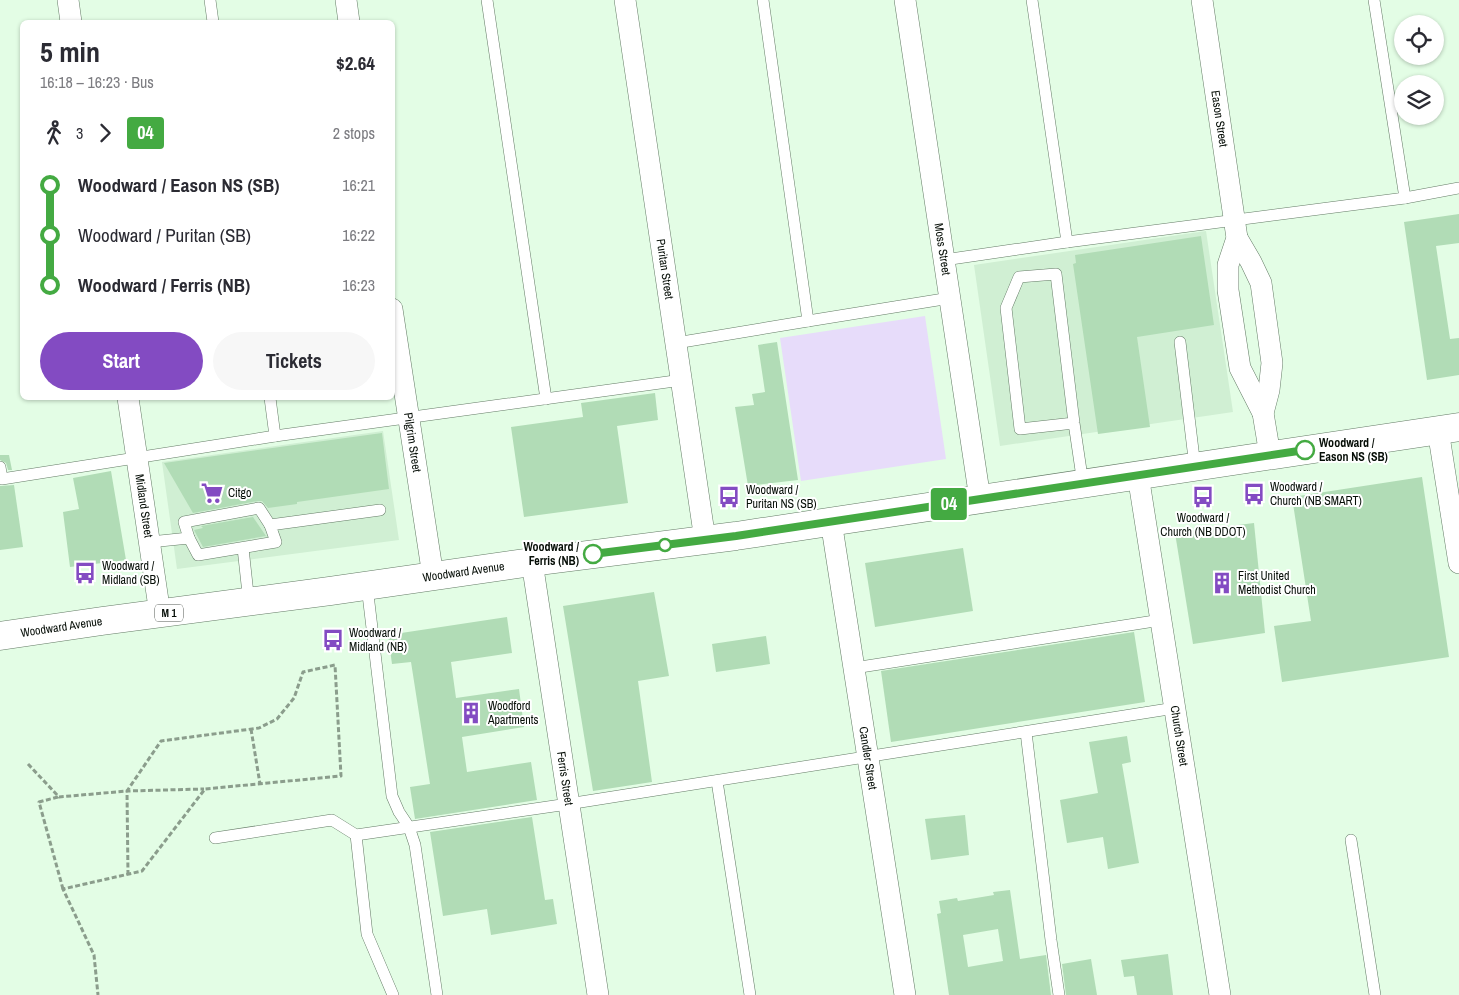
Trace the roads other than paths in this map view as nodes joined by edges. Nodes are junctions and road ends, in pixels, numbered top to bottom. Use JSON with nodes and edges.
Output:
{"nodes":[{"id":1,"x":68,"y":0,"type":"edge"},
{"id":2,"x":210,"y":0,"type":"edge"},
{"id":3,"x":346,"y":0,"type":"edge"},
{"id":4,"x":486,"y":0,"type":"edge"},
{"id":5,"x":625,"y":0,"type":"edge"},
{"id":6,"x":763,"y":0,"type":"edge"},
{"id":7,"x":905,"y":0,"type":"edge"},
{"id":8,"x":1032,"y":0,"type":"edge"},
{"id":9,"x":1202,"y":0,"type":"edge"},
{"id":10,"x":1374,"y":0,"type":"edge"},
{"id":11,"x":71,"y":20,"type":"edge"},
{"id":12,"x":213,"y":20,"type":"edge"},
{"id":13,"x":349,"y":20,"type":"edge"},
{"id":14,"x":1459,"y":188,"type":"edge"},
{"id":15,"x":1405,"y":198,"type":"junction"},
{"id":16,"x":1236,"y":230,"type":"junction"},
{"id":17,"x":1067,"y":242,"type":"junction"},
{"id":18,"x":944,"y":260,"type":"junction"},
{"id":19,"x":950,"y":298,"type":"junction"},
{"id":20,"x":808,"y":321,"type":"junction"},
{"id":21,"x":395,"y":328,"type":"edge"},
{"id":22,"x":1180,"y":342,"type":"dead end"},
{"id":23,"x":676,"y":343,"type":"junction"},
{"id":24,"x":682,"y":380,"type":"junction"},
{"id":25,"x":546,"y":399,"type":"junction"},
{"id":26,"x":128,"y":400,"type":"edge"},
{"id":27,"x":270,"y":400,"type":"edge"},
{"id":28,"x":1263,"y":413,"type":"junction"},
{"id":29,"x":409,"y":418,"type":"junction"},
{"id":30,"x":1074,"y":423,"type":"junction"},
{"id":31,"x":1449,"y":428,"type":"edge"},
{"id":32,"x":276,"y":436,"type":"junction"},
{"id":33,"x":1270,"y":455,"type":"junction"},
{"id":34,"x":137,"y":457,"type":"junction"},
{"id":35,"x":1195,"y":467,"type":"junction"},
{"id":36,"x":0,"y":468,"type":"edge"},
{"id":37,"x":1138,"y":475,"type":"junction"},
{"id":38,"x":1083,"y":484,"type":"junction"},
{"id":39,"x":980,"y":499,"type":"junction"},
{"id":40,"x":380,"y":510,"type":"dead end"},
{"id":41,"x":1456,"y":517,"type":"edge"},
{"id":42,"x":831,"y":521,"type":"junction"},
{"id":43,"x":270,"y":525,"type":"junction"},
{"id":44,"x":189,"y":538,"type":"junction"},
{"id":45,"x":705,"y":540,"type":"junction"},
{"id":46,"x":150,"y":542,"type":"junction"},
{"id":47,"x":250,"y":545,"type":"junction"},
{"id":48,"x":532,"y":562,"type":"junction"},
{"id":49,"x":1459,"y":563,"type":"edge"},
{"id":50,"x":433,"y":576,"type":"junction"},
{"id":51,"x":367,"y":586,"type":"junction"},
{"id":52,"x":249,"y":603,"type":"junction"},
{"id":53,"x":160,"y":614,"type":"junction"},
{"id":54,"x":1161,"y":620,"type":"junction"},
{"id":55,"x":0,"y":636,"type":"edge"},
{"id":56,"x":854,"y":668,"type":"junction"},
{"id":57,"x":1175,"y":708,"type":"junction"},
{"id":58,"x":1026,"y":732,"type":"junction"},
{"id":59,"x":868,"y":757,"type":"junction"},
{"id":60,"x":717,"y":781,"type":"junction"},
{"id":61,"x":568,"y":804,"type":"junction"},
{"id":62,"x":409,"y":827,"type":"junction"},
{"id":63,"x":356,"y":835,"type":"junction"},
{"id":64,"x":214,"y":838,"type":"dead end"},
{"id":65,"x":1351,"y":840,"type":"dead end"},
{"id":66,"x":393,"y":995,"type":"edge"},
{"id":67,"x":437,"y":995,"type":"edge"},
{"id":68,"x":598,"y":995,"type":"edge"},
{"id":69,"x":750,"y":995,"type":"edge"},
{"id":70,"x":905,"y":995,"type":"edge"},
{"id":71,"x":1060,"y":995,"type":"edge"},
{"id":72,"x":1220,"y":995,"type":"edge"},
{"id":73,"x":1375,"y":995,"type":"edge"}],
"edges":[{"from":1,"to":11,"type":"street"},
{"from":2,"to":12,"type":"lane"},
{"from":3,"to":13,"type":"street"},
{"from":4,"to":25,"type":"lane"},
{"from":5,"to":23,"type":"street","name":"Puritan Street"},
{"from":6,"to":20,"type":"lane"},
{"from":7,"to":18,"type":"street","name":"Moss Street"},
{"from":8,"to":17,"type":"lane"},
{"from":9,"to":16,"type":"street","name":"Eason Street"},
{"from":10,"to":15,"type":"lane"},
{"from":14,"to":15,"type":"lane"},
{"from":15,"to":16,"type":"lane"},
{"from":16,"to":17,"type":"lane"},
{"from":16,"to":28,"type":"street","name":"Eason Street"},
{"from":16,"to":28,"type":"street","name":"Eason Street"},
{"from":17,"to":18,"type":"lane"},
{"from":18,"to":19,"type":"street","name":"Moss Street"},
{"from":19,"to":20,"type":"lane"},
{"from":19,"to":39,"type":"street","name":"Moss Street"},
{"from":20,"to":23,"type":"lane"},
{"from":21,"to":29,"type":"street","name":"Pilgrim Street"},
{"from":22,"to":35,"type":"lane"},
{"from":23,"to":24,"type":"street","name":"Puritan Street"},
{"from":24,"to":25,"type":"lane"},
{"from":24,"to":45,"type":"street","name":"Puritan Street"},
{"from":25,"to":29,"type":"lane"},
{"from":26,"to":34,"type":"street","name":"Midland Street"},
{"from":27,"to":32,"type":"lane"},
{"from":28,"to":33,"type":"street","name":"Eason Street"},
{"from":29,"to":32,"type":"lane"},
{"from":29,"to":50,"type":"street","name":"Pilgrim Street"},
{"from":30,"to":30,"type":"lane"},
{"from":30,"to":38,"type":"lane"},
{"from":31,"to":33,"type":"main road","name":"Woodward Avenue","number":"M 1"},
{"from":31,"to":41,"type":"street"},
{"from":32,"to":34,"type":"lane"},
{"from":33,"to":35,"type":"main road","name":"Woodward Avenue","number":"M 1"},
{"from":34,"to":36,"type":"lane"},
{"from":34,"to":46,"type":"street","name":"Midland Street"},
{"from":35,"to":37,"type":"main road","name":"Woodward Avenue","number":"M 1"},
{"from":37,"to":38,"type":"main road","name":"Woodward Avenue","number":"M 1"},
{"from":37,"to":54,"type":"street","name":"Church Street"},
{"from":38,"to":39,"type":"main road","name":"Woodward Avenue","number":"M 1"},
{"from":39,"to":42,"type":"main road","name":"Woodward Avenue","number":"M 1"},
{"from":40,"to":43,"type":"lane"},
{"from":41,"to":49,"type":"street"},
{"from":42,"to":45,"type":"main road","name":"Woodward Avenue","number":"M 1"},
{"from":42,"to":56,"type":"street","name":"Candler Street"},
{"from":43,"to":44,"type":"lane"},
{"from":43,"to":47,"type":"lane"},
{"from":44,"to":46,"type":"lane"},
{"from":44,"to":47,"type":"lane"},
{"from":45,"to":48,"type":"main road","name":"Woodward Avenue","number":"M 1"},
{"from":46,"to":53,"type":"street","name":"Midland Street"},
{"from":47,"to":52,"type":"lane"},
{"from":48,"to":50,"type":"main road","name":"Woodward Avenue","number":"M 1"},
{"from":48,"to":61,"type":"street","name":"Ferris Street"},
{"from":50,"to":51,"type":"main road","name":"Woodward Avenue","number":"M 1"},
{"from":51,"to":52,"type":"main road","name":"Woodward Avenue","number":"M 1"},
{"from":51,"to":62,"type":"lane"},
{"from":52,"to":53,"type":"main road","name":"Woodward Avenue","number":"M 1"},
{"from":53,"to":55,"type":"main road","name":"Woodward Avenue","number":"M 1"},
{"from":54,"to":56,"type":"lane"},
{"from":54,"to":57,"type":"street","name":"Church Street"},
{"from":56,"to":59,"type":"street","name":"Candler Street"},
{"from":57,"to":58,"type":"lane"},
{"from":57,"to":72,"type":"street","name":"Church Street"},
{"from":58,"to":59,"type":"lane"},
{"from":58,"to":71,"type":"lane"},
{"from":59,"to":60,"type":"lane"},
{"from":59,"to":70,"type":"street","name":"Candler Street"},
{"from":60,"to":61,"type":"lane"},
{"from":60,"to":69,"type":"lane"},
{"from":61,"to":62,"type":"lane"},
{"from":61,"to":68,"type":"street","name":"Ferris Street"},
{"from":62,"to":63,"type":"lane"},
{"from":62,"to":67,"type":"lane"},
{"from":63,"to":64,"type":"lane"},
{"from":63,"to":66,"type":"lane"},
{"from":65,"to":73,"type":"lane"}]}
